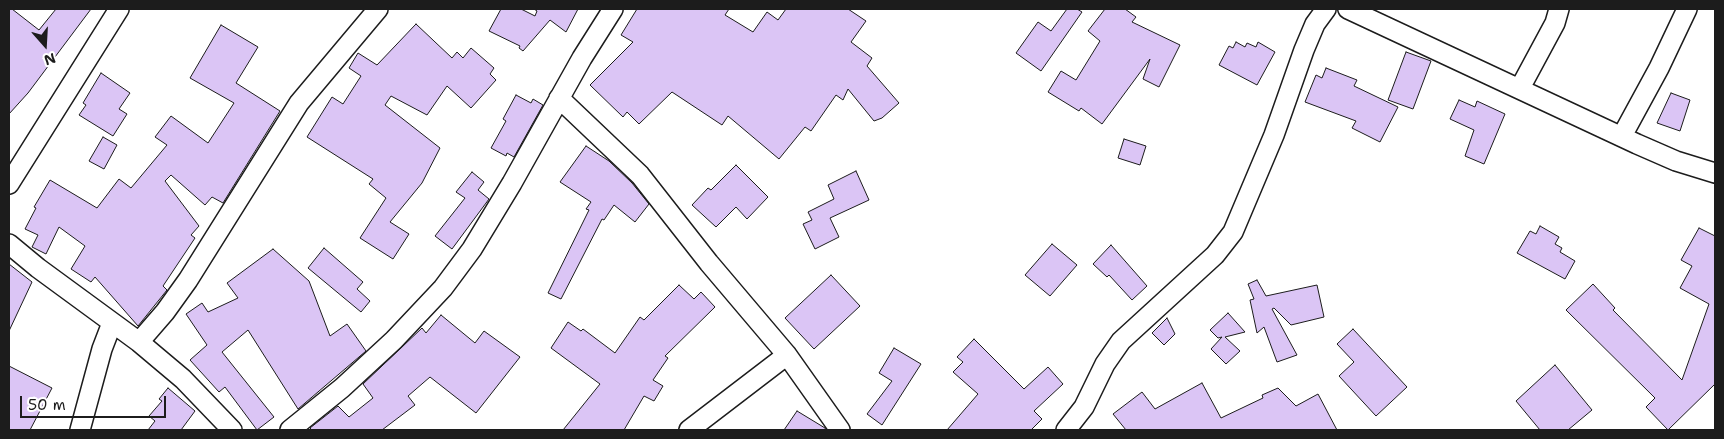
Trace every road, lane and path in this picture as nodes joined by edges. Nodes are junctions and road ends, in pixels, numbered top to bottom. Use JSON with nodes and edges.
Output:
{"nodes":[{"id":1,"x":119,"y":9,"type":"edge"},
{"id":2,"x":378,"y":9,"type":"edge"},
{"id":3,"x":613,"y":9,"type":"edge"},
{"id":4,"x":1326,"y":9,"type":"edge"},
{"id":5,"x":1348,"y":9,"type":"edge"},
{"id":6,"x":1559,"y":9,"type":"edge"},
{"id":7,"x":1687,"y":9,"type":"edge"},
{"id":8,"x":1520,"y":88,"type":"junction"},
{"id":9,"x":558,"y":98,"type":"junction"},
{"id":10,"x":1622,"y":136,"type":"junction"},
{"id":11,"x":1715,"y":173,"type":"edge"},
{"id":12,"x":9,"y":184,"type":"edge"},
{"id":13,"x":9,"y":244,"type":"edge"},
{"id":14,"x":112,"y":323,"type":"junction"},
{"id":15,"x":139,"y":342,"type":"junction"},
{"id":16,"x":787,"y":355,"type":"junction"},
{"id":17,"x":80,"y":430,"type":"edge"},
{"id":18,"x":232,"y":430,"type":"edge"},
{"id":19,"x":290,"y":430,"type":"edge"},
{"id":20,"x":689,"y":430,"type":"edge"},
{"id":21,"x":840,"y":430,"type":"edge"},
{"id":22,"x":1066,"y":430,"type":"edge"}],
"edges":[{"from":1,"to":12,"type":"street"},
{"from":2,"to":15,"type":"street"},
{"from":3,"to":9,"type":"street"},
{"from":4,"to":22,"type":"street"},
{"from":5,"to":8,"type":"street"},
{"from":6,"to":8,"type":"street"},
{"from":7,"to":10,"type":"street"},
{"from":8,"to":10,"type":"street"},
{"from":9,"to":16,"type":"street"},
{"from":9,"to":19,"type":"street"},
{"from":10,"to":11,"type":"street"},
{"from":13,"to":14,"type":"street"},
{"from":14,"to":15,"type":"street"},
{"from":14,"to":17,"type":"street"},
{"from":15,"to":18,"type":"street"},
{"from":16,"to":20,"type":"street"},
{"from":16,"to":21,"type":"street"}]}
